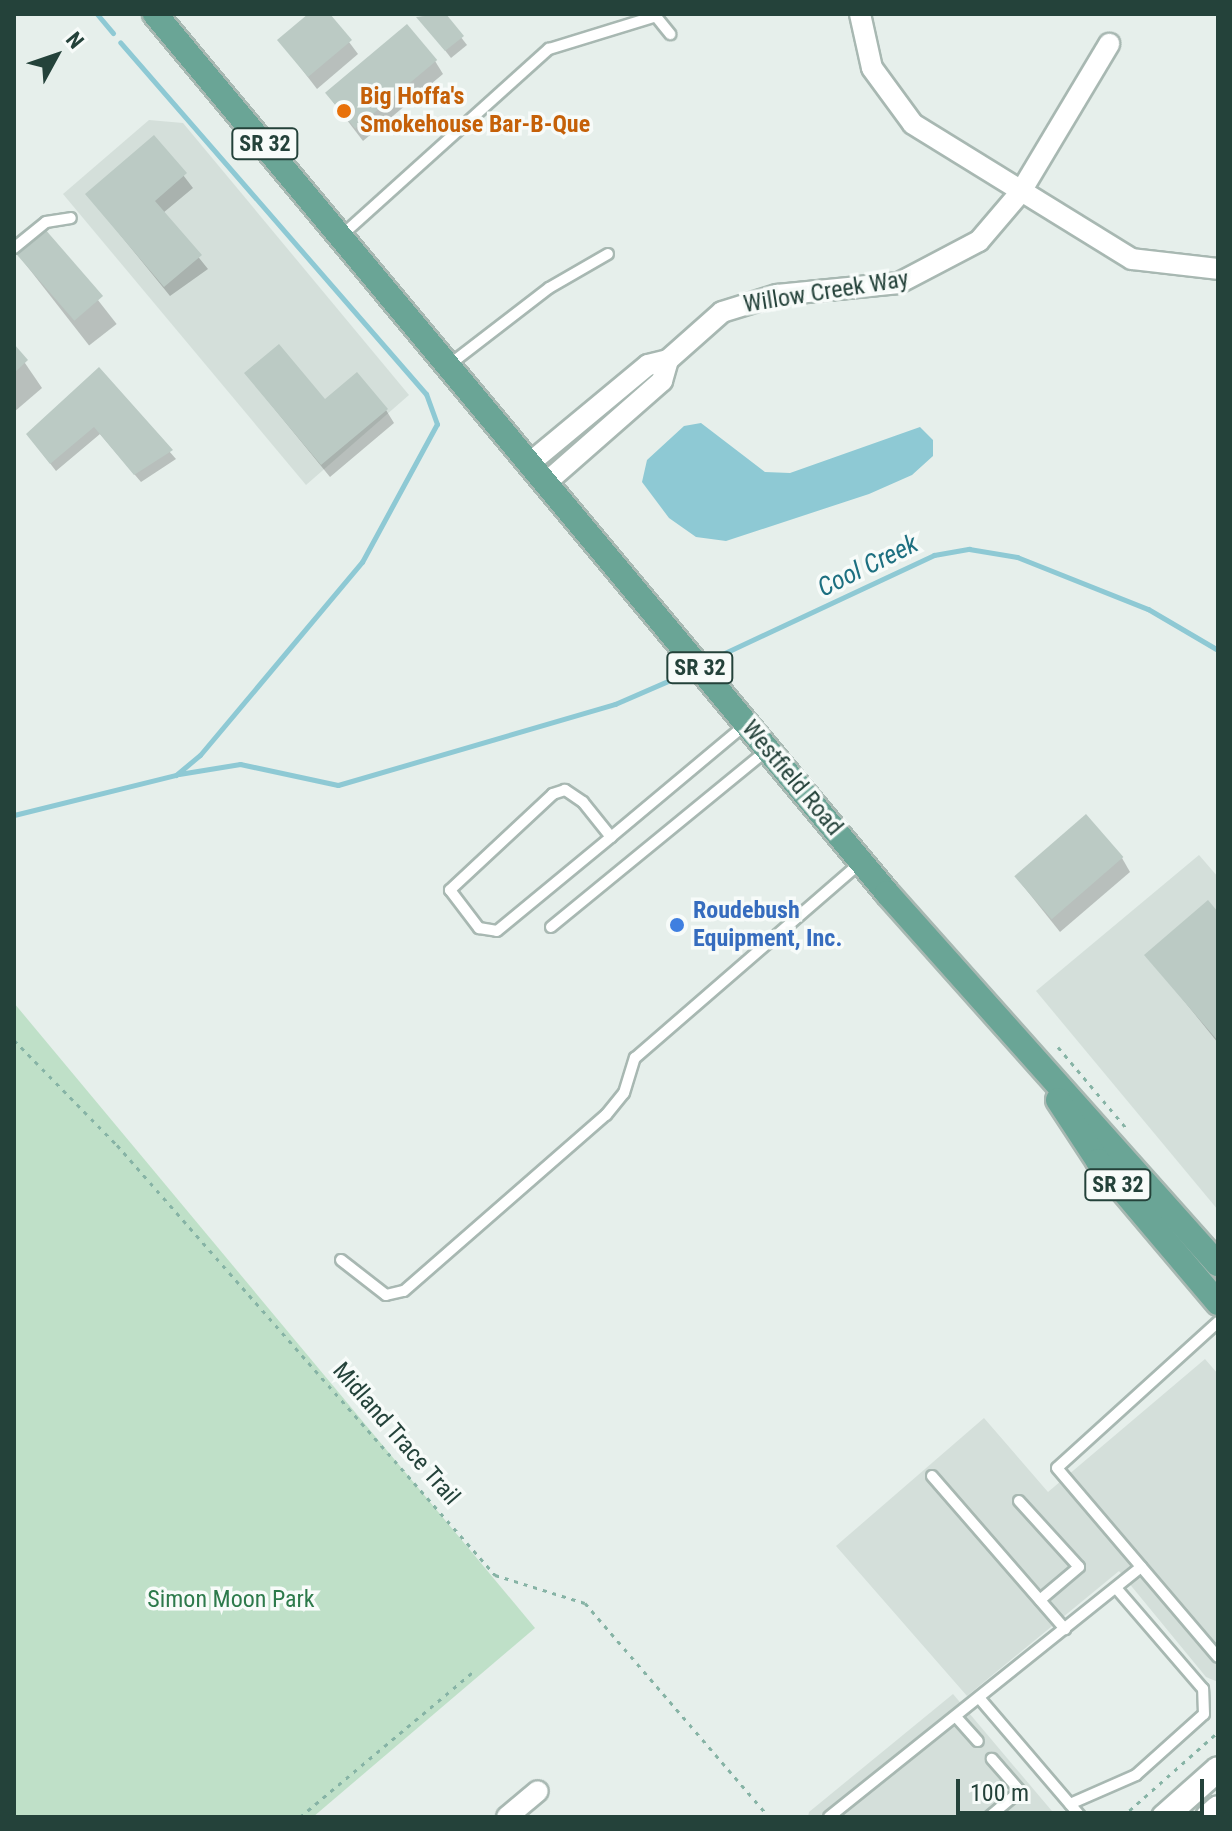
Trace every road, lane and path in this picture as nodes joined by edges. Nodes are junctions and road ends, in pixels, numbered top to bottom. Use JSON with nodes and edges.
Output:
{"nodes":[{"id":1,"x":155,"y":14,"type":"edge"},
{"id":2,"x":860,"y":14,"type":"edge"},
{"id":3,"x":655,"y":15,"type":"edge"},
{"id":4,"x":670,"y":34,"type":"dead end"},
{"id":5,"x":1109,"y":44,"type":"dead end"},
{"id":6,"x":1020,"y":193,"type":"junction"},
{"id":7,"x":71,"y":218,"type":"dead end"},
{"id":8,"x":341,"y":236,"type":"junction"},
{"id":9,"x":14,"y":248,"type":"edge"},
{"id":10,"x":608,"y":254,"type":"dead end"},
{"id":11,"x":1218,"y":269,"type":"edge"},
{"id":12,"x":668,"y":360,"type":"junction"},
{"id":13,"x":449,"y":365,"type":"junction"},
{"id":14,"x":531,"y":462,"type":"junction"},
{"id":15,"x":548,"y":481,"type":"junction"},
{"id":16,"x":747,"y":724,"type":"junction"},
{"id":17,"x":768,"y":750,"type":"junction"},
{"id":18,"x":611,"y":837,"type":"junction"},
{"id":19,"x":861,"y":861,"type":"junction"},
{"id":20,"x":551,"y":927,"type":"dead end"},
{"id":21,"x":14,"y":1040,"type":"edge"},
{"id":22,"x":1030,"y":1058,"type":"junction"},
{"id":23,"x":341,"y":1260,"type":"dead end"},
{"id":24,"x":1218,"y":1264,"type":"edge"},
{"id":25,"x":1218,"y":1303,"type":"edge"},
{"id":26,"x":1218,"y":1322,"type":"edge"},
{"id":27,"x":932,"y":1476,"type":"dead end"},
{"id":28,"x":1019,"y":1501,"type":"dead end"},
{"id":29,"x":1141,"y":1567,"type":"junction"},
{"id":30,"x":1116,"y":1588,"type":"junction"},
{"id":31,"x":1040,"y":1600,"type":"junction"},
{"id":32,"x":1065,"y":1629,"type":"junction"},
{"id":33,"x":1218,"y":1657,"type":"edge"},
{"id":34,"x":474,"y":1671,"type":"dead end"},
{"id":35,"x":981,"y":1700,"type":"junction"},
{"id":36,"x":957,"y":1718,"type":"junction"},
{"id":37,"x":1218,"y":1732,"type":"edge"},
{"id":38,"x":978,"y":1741,"type":"dead end"},
{"id":39,"x":992,"y":1759,"type":"dead end"},
{"id":40,"x":1218,"y":1769,"type":"edge"},
{"id":41,"x":538,"y":1791,"type":"dead end"},
{"id":42,"x":1070,"y":1804,"type":"junction"},
{"id":43,"x":1218,"y":1808,"type":"edge"},
{"id":44,"x":300,"y":1817,"type":"edge"},
{"id":45,"x":507,"y":1817,"type":"edge"},
{"id":46,"x":769,"y":1817,"type":"edge"},
{"id":47,"x":829,"y":1817,"type":"edge"},
{"id":48,"x":989,"y":1817,"type":"edge"},
{"id":49,"x":1081,"y":1817,"type":"edge"},
{"id":50,"x":1122,"y":1817,"type":"edge"},
{"id":51,"x":1164,"y":1817,"type":"edge"},
{"id":52,"x":1208,"y":1817,"type":"edge"}],
"edges":[{"from":1,"to":8,"type":"main road","number":"SR 32"},
{"from":2,"to":6,"type":"street"},
{"from":3,"to":4,"type":"lane"},
{"from":3,"to":8,"type":"lane"},
{"from":5,"to":6,"type":"street","name":"Willow Creek Way"},
{"from":6,"to":11,"type":"street"},
{"from":6,"to":12,"type":"street","name":"Willow Creek Way"},
{"from":7,"to":9,"type":"lane"},
{"from":8,"to":13,"type":"main road","name":"Westfield Road","number":"SR 32"},
{"from":10,"to":13,"type":"lane"},
{"from":12,"to":14,"type":"street"},
{"from":12,"to":15,"type":"street","name":"Willow Creek Way"},
{"from":13,"to":14,"type":"main road","name":"Westfield Road","number":"SR 32"},
{"from":14,"to":15,"type":"main road","name":"Westfield Road","number":"SR 32"},
{"from":15,"to":16,"type":"main road","name":"Westfield Road","number":"SR 32"},
{"from":16,"to":17,"type":"main road","name":"Westfield Road","number":"SR 32"},
{"from":16,"to":18,"type":"lane"},
{"from":17,"to":19,"type":"main road","name":"Westfield Road","number":"SR 32"},
{"from":17,"to":20,"type":"lane"},
{"from":18,"to":18,"type":"lane"},
{"from":19,"to":22,"type":"main road","name":"Westfield Road","number":"SR 32"},
{"from":19,"to":23,"type":"lane"},
{"from":21,"to":46,"type":"path","name":"Midland Trace Trail"},
{"from":22,"to":24,"type":"main road","name":"Westfield Road","number":"SR 32"},
{"from":22,"to":25,"type":"main road","name":"Westfield Road","number":"SR 32"},
{"from":26,"to":29,"type":"lane"},
{"from":27,"to":31,"type":"lane"},
{"from":28,"to":31,"type":"lane"},
{"from":29,"to":30,"type":"lane"},
{"from":29,"to":33,"type":"lane"},
{"from":30,"to":32,"type":"lane"},
{"from":30,"to":42,"type":"lane"},
{"from":31,"to":32,"type":"lane"},
{"from":32,"to":35,"type":"lane"},
{"from":34,"to":44,"type":"path"},
{"from":35,"to":36,"type":"lane"},
{"from":35,"to":42,"type":"lane"},
{"from":36,"to":38,"type":"lane"},
{"from":36,"to":47,"type":"lane"},
{"from":37,"to":50,"type":"path"},
{"from":39,"to":48,"type":"lane"},
{"from":40,"to":51,"type":"street"},
{"from":41,"to":45,"type":"street"},
{"from":42,"to":49,"type":"lane"},
{"from":43,"to":52,"type":"street"}]}
